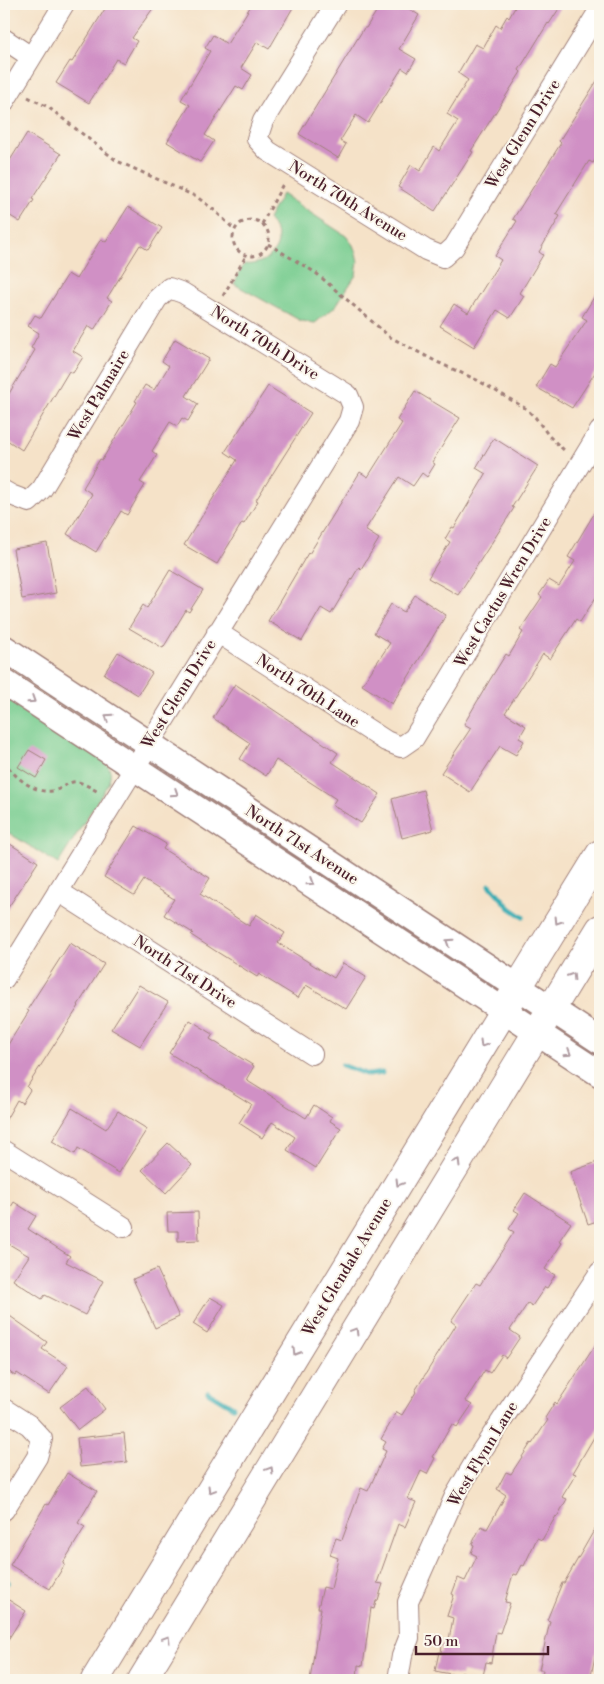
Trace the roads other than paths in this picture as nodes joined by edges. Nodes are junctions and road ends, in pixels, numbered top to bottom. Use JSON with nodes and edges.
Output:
{"nodes":[{"id":1,"x":64,"y":4,"type":"edge"},
{"id":2,"x":336,"y":4,"type":"edge"},
{"id":3,"x":600,"y":9,"type":"edge"},
{"id":4,"x":4,"y":39,"type":"edge"},
{"id":5,"x":31,"y":57,"type":"junction"},
{"id":6,"x":9,"y":94,"type":"edge"},
{"id":7,"x":443,"y":257,"type":"joint"},
{"id":8,"x":169,"y":288,"type":"joint"},
{"id":9,"x":353,"y":407,"type":"joint"},
{"id":10,"x":599,"y":437,"type":"edge"},
{"id":11,"x":4,"y":491,"type":"edge"},
{"id":12,"x":217,"y":632,"type":"junction"},
{"id":13,"x":4,"y":648,"type":"edge"},
{"id":14,"x":4,"y":682,"type":"edge"},
{"id":15,"x":148,"y":744,"type":"junction"},
{"id":16,"x":401,"y":747,"type":"joint"},
{"id":17,"x":134,"y":766,"type":"junction"},
{"id":18,"x":600,"y":854,"type":"edge"},
{"id":19,"x":58,"y":891,"type":"junction"},
{"id":20,"x":600,"y":929,"type":"edge"},
{"id":21,"x":4,"y":979,"type":"edge"},
{"id":22,"x":510,"y":998,"type":"junction"},
{"id":23,"x":551,"y":1009,"type":"junction"},
{"id":24,"x":537,"y":1032,"type":"junction"},
{"id":25,"x":600,"y":1041,"type":"edge"},
{"id":26,"x":312,"y":1054,"type":"dead end"},
{"id":27,"x":600,"y":1074,"type":"edge"},
{"id":28,"x":4,"y":1152,"type":"edge"},
{"id":29,"x":124,"y":1227,"type":"dead end"},
{"id":30,"x":600,"y":1272,"type":"edge"},
{"id":31,"x":4,"y":1409,"type":"edge"},
{"id":32,"x":4,"y":1510,"type":"edge"},
{"id":33,"x":95,"y":1680,"type":"edge"},
{"id":34,"x":142,"y":1680,"type":"edge"},
{"id":35,"x":398,"y":1680,"type":"edge"}],
"edges":[{"from":1,"to":5,"type":"street"},
{"from":2,"to":7,"type":"street","name":"North 70th Avenue"},
{"from":3,"to":7,"type":"street","name":"West Glenn Drive"},
{"from":4,"to":5,"type":"street"},
{"from":5,"to":6,"type":"street"},
{"from":8,"to":9,"type":"street","name":"North 70th Drive"},
{"from":8,"to":11,"type":"street","name":"West Palmaire"},
{"from":9,"to":12,"type":"street","name":"West Glenn Drive"},
{"from":10,"to":16,"type":"street","name":"West Cactus Wren Drive"},
{"from":12,"to":15,"type":"street","name":"West Glenn Drive"},
{"from":12,"to":16,"type":"street","name":"North 70th Lane"},
{"from":15,"to":13,"type":"street","name":"North 71st Avenue","one_way":true},
{"from":14,"to":17,"type":"street","name":"North 71st Avenue","one_way":true},
{"from":15,"to":17,"type":"street","name":"West Glenn Drive"},
{"from":22,"to":15,"type":"street","name":"North 71st Avenue","one_way":true},
{"from":17,"to":19,"type":"street","name":"West Glenn Drive"},
{"from":17,"to":22,"type":"street","name":"North 71st Avenue","one_way":true},
{"from":18,"to":22,"type":"main road","name":"West Glendale Avenue","one_way":true},
{"from":19,"to":21,"type":"street","name":"West Glenn Drive"},
{"from":19,"to":26,"type":"street","name":"North 71st Drive"},
{"from":23,"to":20,"type":"main road","one_way":true},
{"from":22,"to":23,"type":"street","name":"North 71st Avenue"},
{"from":22,"to":24,"type":"street","name":"North 71st Avenue"},
{"from":22,"to":33,"type":"main road","name":"West Glendale Avenue","one_way":true},
{"from":23,"to":24,"type":"main road"},
{"from":23,"to":25,"type":"street","name":"North 71st Avenue"},
{"from":24,"to":27,"type":"street","name":"North 71st Avenue","one_way":true},
{"from":34,"to":24,"type":"main road","one_way":true},
{"from":28,"to":29,"type":"street"},
{"from":30,"to":35,"type":"street","name":"West Flynn Lane"},
{"from":31,"to":32,"type":"street"}]}
